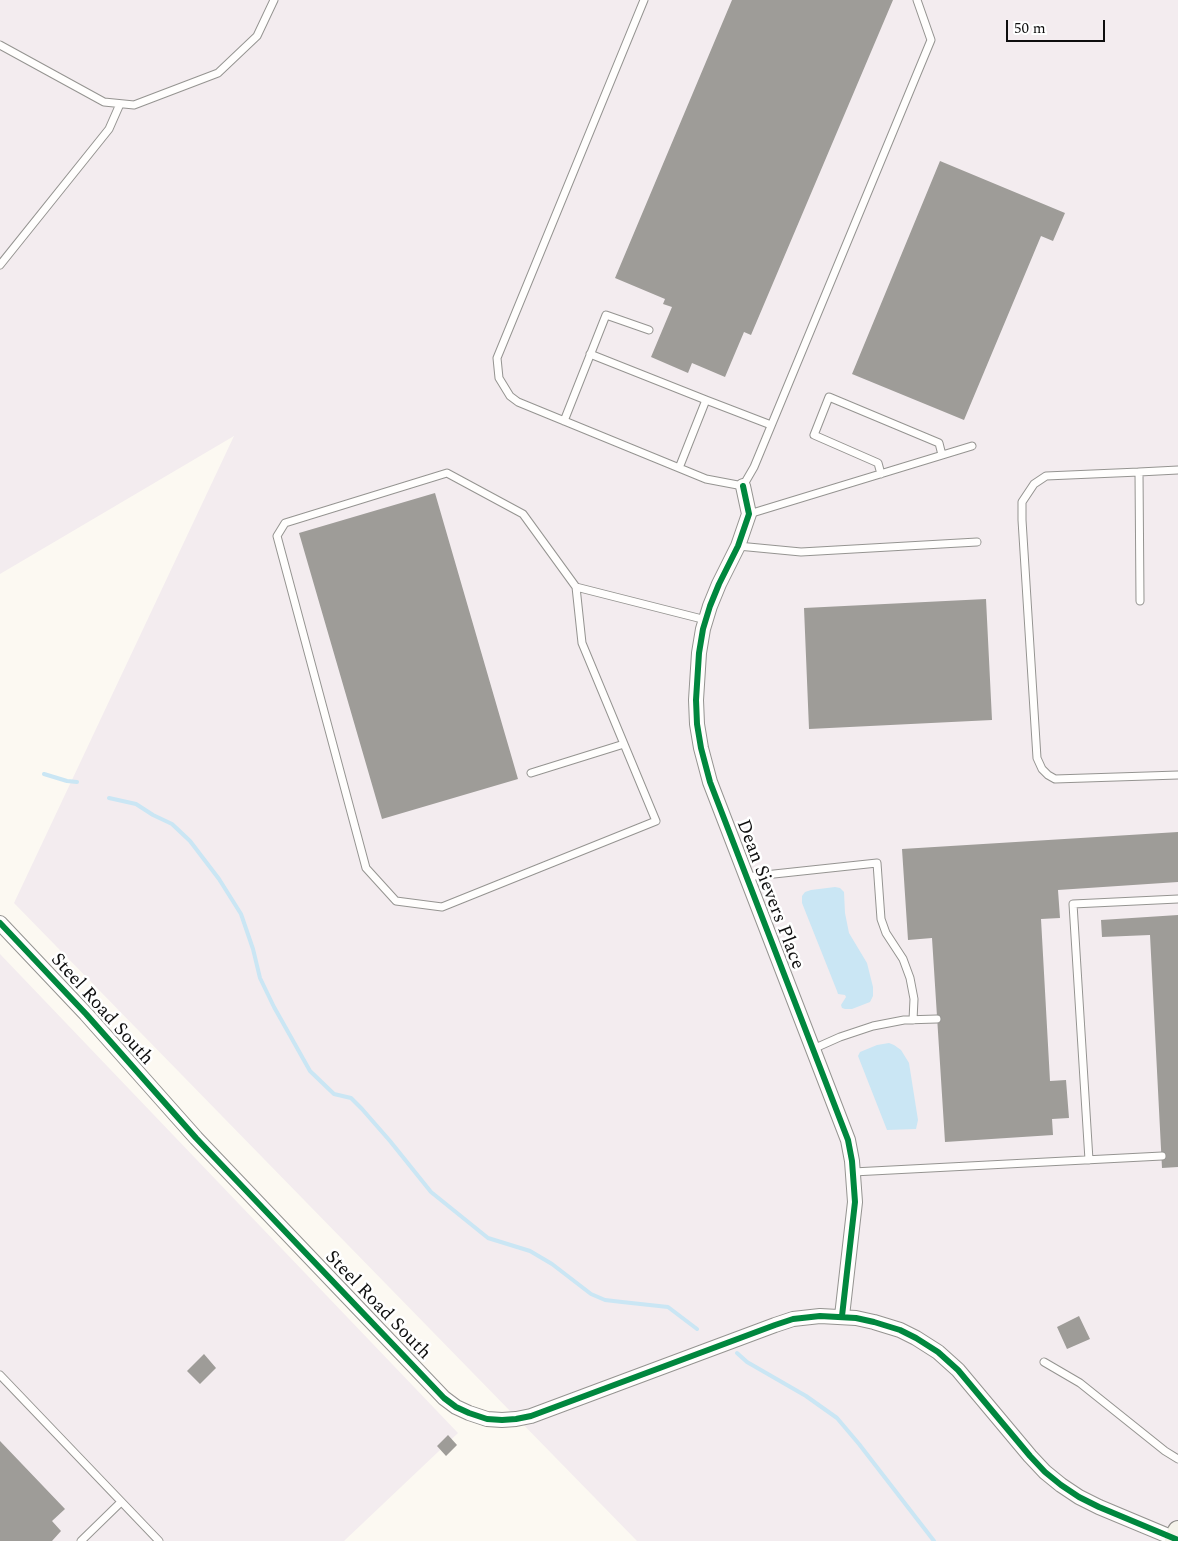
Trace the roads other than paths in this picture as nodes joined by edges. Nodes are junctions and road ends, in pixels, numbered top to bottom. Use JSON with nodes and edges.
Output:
{"nodes":[{"id":1,"x":274,"y":0,"type":"edge"},
{"id":2,"x":644,"y":0,"type":"edge"},
{"id":3,"x":917,"y":0,"type":"edge"},
{"id":4,"x":0,"y":45,"type":"edge"},
{"id":5,"x":120,"y":104,"type":"junction"},
{"id":6,"x":0,"y":265,"type":"edge"},
{"id":7,"x":649,"y":330,"type":"dead end"},
{"id":8,"x":590,"y":354,"type":"junction"},
{"id":9,"x":706,"y":400,"type":"junction"},
{"id":10,"x":564,"y":421,"type":"junction"},
{"id":11,"x":771,"y":425,"type":"junction"},
{"id":12,"x":972,"y":446,"type":"dead end"},
{"id":13,"x":942,"y":455,"type":"junction"},
{"id":14,"x":679,"y":468,"type":"junction"},
{"id":15,"x":1178,"y":470,"type":"edge"},
{"id":16,"x":1139,"y":472,"type":"junction"},
{"id":17,"x":881,"y":474,"type":"junction"},
{"id":18,"x":743,"y":486,"type":"junction"},
{"id":19,"x":749,"y":514,"type":"junction"},
{"id":20,"x":977,"y":542,"type":"dead end"},
{"id":21,"x":738,"y":546,"type":"junction"},
{"id":22,"x":576,"y":587,"type":"junction"},
{"id":23,"x":1140,"y":600,"type":"dead end"},
{"id":24,"x":706,"y":620,"type":"junction"},
{"id":25,"x":624,"y":744,"type":"junction"},
{"id":26,"x":531,"y":773,"type":"dead end"},
{"id":27,"x":1178,"y":775,"type":"edge"},
{"id":28,"x":746,"y":877,"type":"junction"},
{"id":29,"x":1178,"y":899,"type":"edge"},
{"id":30,"x":1,"y":925,"type":"edge"},
{"id":31,"x":937,"y":1019,"type":"dead end"},
{"id":32,"x":913,"y":1020,"type":"junction"},
{"id":33,"x":813,"y":1050,"type":"junction"},
{"id":34,"x":1162,"y":1156,"type":"dead end"},
{"id":35,"x":1089,"y":1160,"type":"junction"},
{"id":36,"x":853,"y":1172,"type":"junction"},
{"id":37,"x":842,"y":1316,"type":"junction"},
{"id":38,"x":1044,"y":1362,"type":"dead end"},
{"id":39,"x":0,"y":1375,"type":"edge"},
{"id":40,"x":1178,"y":1459,"type":"edge"},
{"id":41,"x":121,"y":1502,"type":"junction"},
{"id":42,"x":1176,"y":1538,"type":"edge"},
{"id":43,"x":81,"y":1541,"type":"edge"},
{"id":44,"x":159,"y":1541,"type":"edge"}],
"edges":[{"from":1,"to":5,"type":"lane"},
{"from":2,"to":10,"type":"lane"},
{"from":3,"to":11,"type":"lane"},
{"from":4,"to":5,"type":"lane"},
{"from":5,"to":6,"type":"lane"},
{"from":7,"to":8,"type":"lane"},
{"from":8,"to":9,"type":"lane"},
{"from":8,"to":10,"type":"lane"},
{"from":9,"to":11,"type":"lane"},
{"from":9,"to":14,"type":"lane"},
{"from":10,"to":14,"type":"lane"},
{"from":11,"to":18,"type":"lane"},
{"from":12,"to":13,"type":"lane"},
{"from":13,"to":17,"type":"lane"},
{"from":13,"to":17,"type":"lane"},
{"from":14,"to":18,"type":"lane"},
{"from":15,"to":16,"type":"lane"},
{"from":16,"to":23,"type":"lane"},
{"from":16,"to":27,"type":"lane"},
{"from":17,"to":19,"type":"lane"},
{"from":18,"to":19,"type":"street"},
{"from":19,"to":21,"type":"street","name":"Dean Sievers Place"},
{"from":20,"to":21,"type":"lane"},
{"from":21,"to":24,"type":"street","name":"Dean Sievers Place"},
{"from":22,"to":24,"type":"lane"},
{"from":22,"to":25,"type":"lane"},
{"from":22,"to":25,"type":"lane"},
{"from":24,"to":28,"type":"street","name":"Dean Sievers Place"},
{"from":25,"to":26,"type":"lane"},
{"from":28,"to":32,"type":"lane"},
{"from":28,"to":33,"type":"street","name":"Dean Sievers Place"},
{"from":29,"to":35,"type":"lane"},
{"from":30,"to":37,"type":"street","name":"Steel Road South"},
{"from":31,"to":32,"type":"lane"},
{"from":32,"to":33,"type":"lane"},
{"from":33,"to":36,"type":"street","name":"Dean Sievers Place"},
{"from":34,"to":35,"type":"lane"},
{"from":35,"to":36,"type":"lane"},
{"from":36,"to":37,"type":"street","name":"Dean Sievers Place"},
{"from":37,"to":42,"type":"street","name":"Steel Road South"},
{"from":38,"to":40,"type":"lane"},
{"from":39,"to":41,"type":"lane"},
{"from":41,"to":43,"type":"lane"},
{"from":41,"to":44,"type":"lane"}]}
